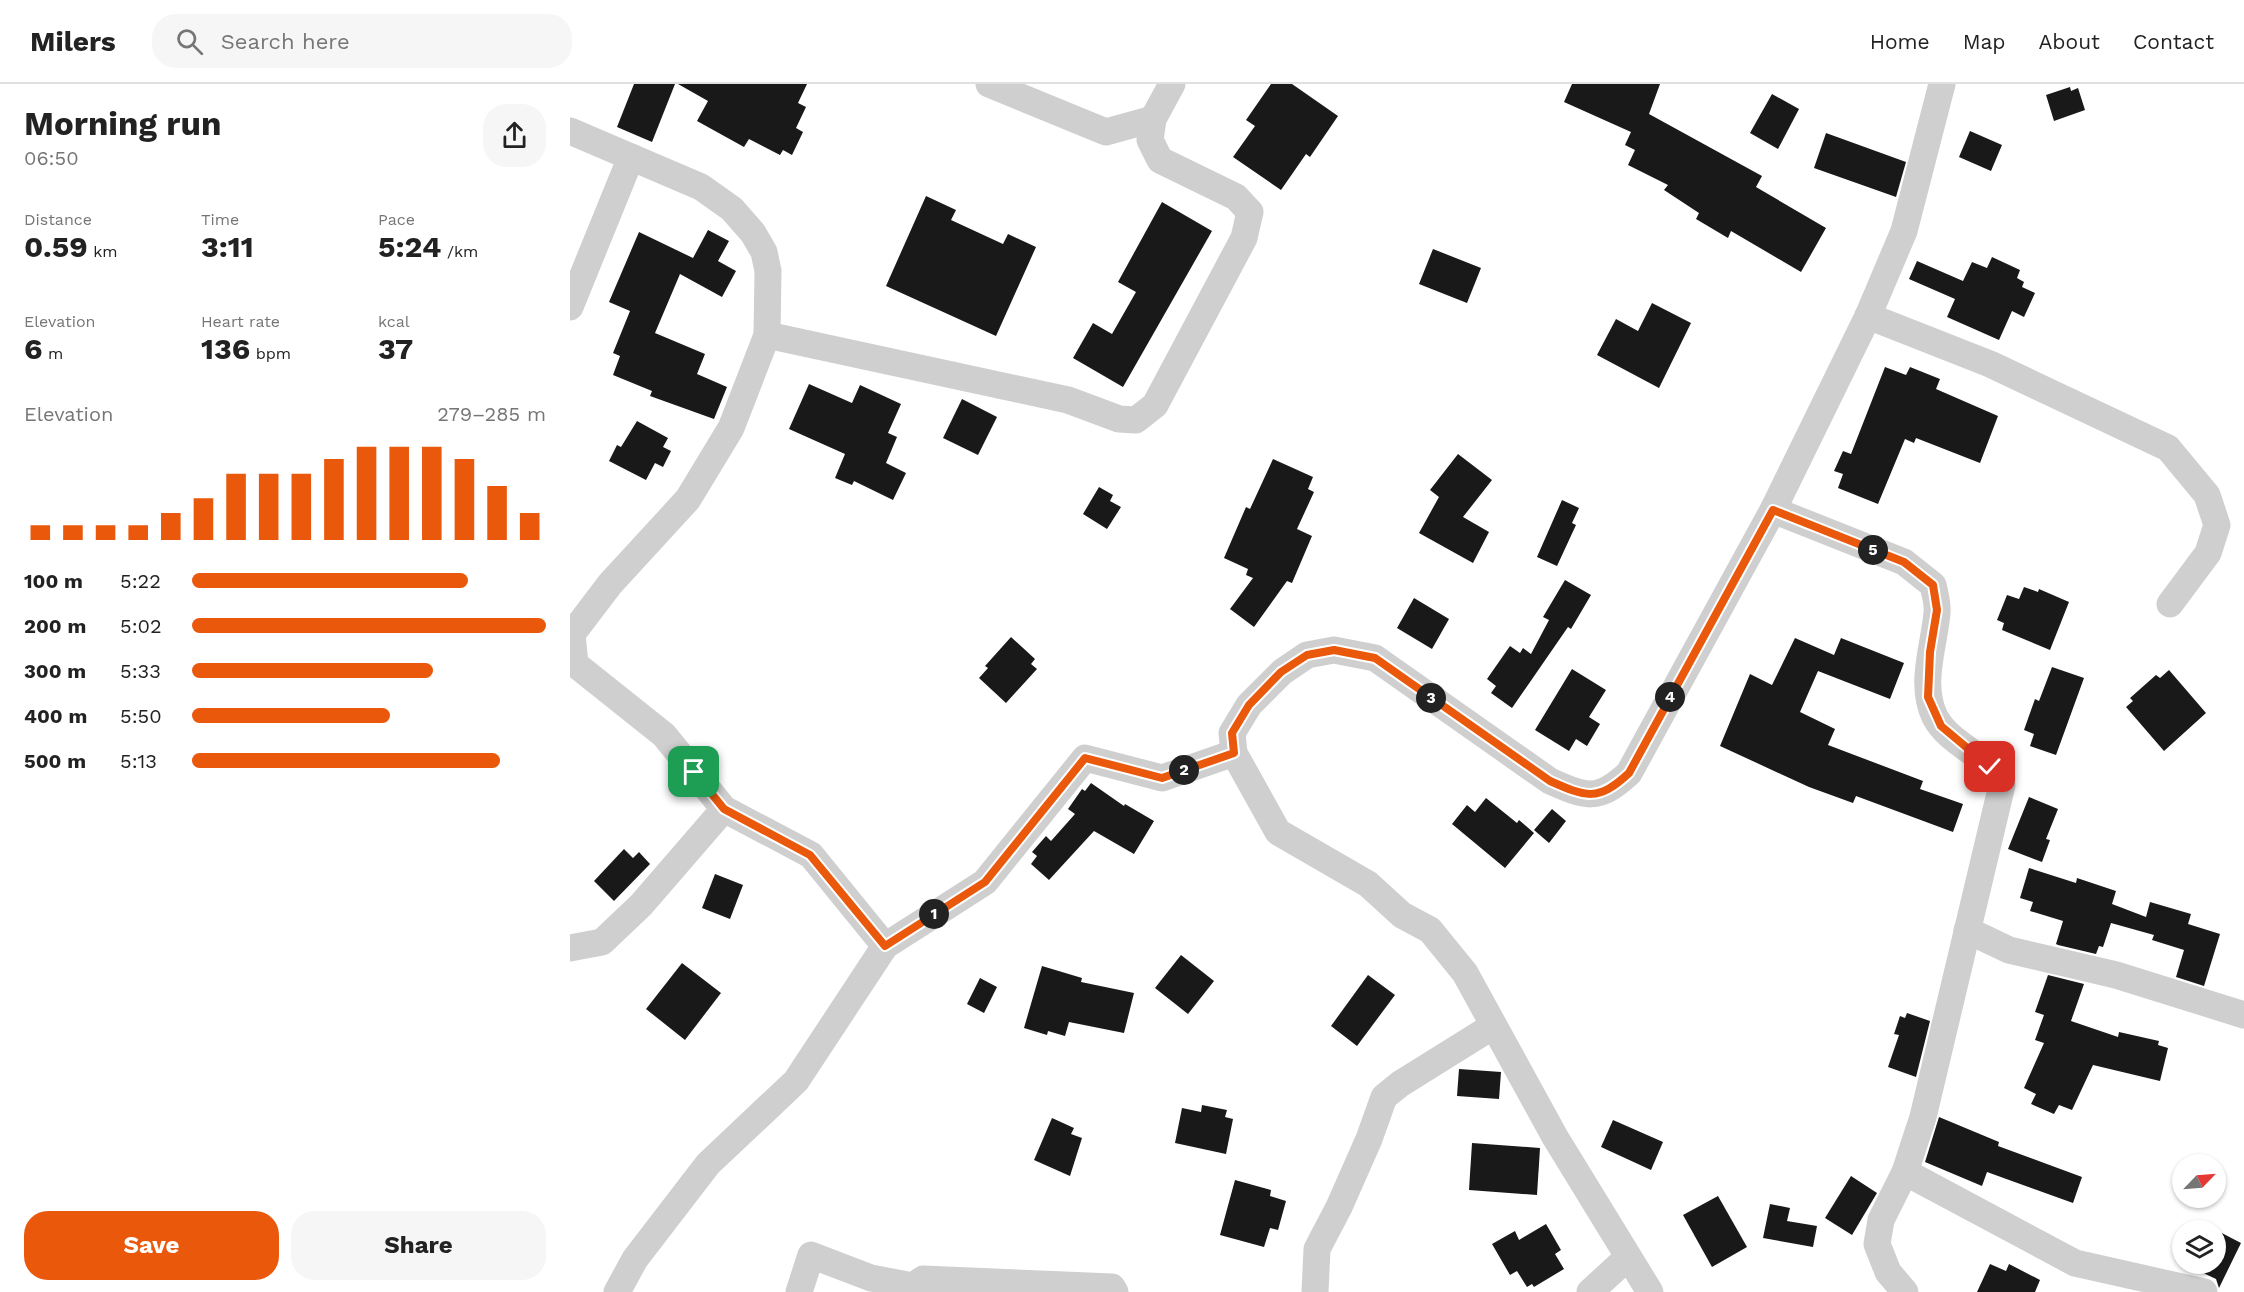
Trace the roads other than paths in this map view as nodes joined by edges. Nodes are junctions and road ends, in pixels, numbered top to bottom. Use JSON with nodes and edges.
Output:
{"nodes":[{"id":1,"x":989,"y":84,"type":"edge"},
{"id":2,"x":1172,"y":84,"type":"edge"},
{"id":3,"x":1942,"y":84,"type":"edge"},
{"id":4,"x":1153,"y":119,"type":"junction"},
{"id":5,"x":570,"y":131,"type":"edge"},
{"id":6,"x":631,"y":157,"type":"junction"},
{"id":7,"x":570,"y":307,"type":"edge"},
{"id":8,"x":1868,"y":316,"type":"junction"},
{"id":9,"x":768,"y":335,"type":"junction"},
{"id":10,"x":1773,"y":510,"type":"junction"},
{"id":11,"x":2170,"y":604,"type":"dead end"},
{"id":12,"x":1234,"y":753,"type":"junction"},
{"id":13,"x":724,"y":809,"type":"junction"},
{"id":14,"x":1967,"y":930,"type":"junction"},
{"id":15,"x":885,"y":946,"type":"junction"},
{"id":16,"x":570,"y":948,"type":"edge"},
{"id":17,"x":2244,"y":1015,"type":"edge"},
{"id":18,"x":1493,"y":1026,"type":"junction"},
{"id":19,"x":1905,"y":1172,"type":"junction"},
{"id":20,"x":1627,"y":1258,"type":"junction"},
{"id":21,"x":616,"y":1292,"type":"edge"},
{"id":22,"x":799,"y":1292,"type":"edge"},
{"id":23,"x":1115,"y":1292,"type":"edge"},
{"id":24,"x":1315,"y":1292,"type":"edge"},
{"id":25,"x":1590,"y":1292,"type":"edge"},
{"id":26,"x":1650,"y":1292,"type":"edge"},
{"id":27,"x":1905,"y":1292,"type":"edge"},
{"id":28,"x":2204,"y":1292,"type":"edge"}],
"edges":[{"from":1,"to":4,"type":"street"},
{"from":2,"to":4,"type":"street"},
{"from":3,"to":8,"type":"street"},
{"from":4,"to":9,"type":"street"},
{"from":5,"to":6,"type":"street"},
{"from":6,"to":7,"type":"street"},
{"from":6,"to":9,"type":"street"},
{"from":8,"to":10,"type":"street"},
{"from":8,"to":11,"type":"street"},
{"from":9,"to":13,"type":"street"},
{"from":10,"to":12,"type":"street"},
{"from":10,"to":14,"type":"street"},
{"from":12,"to":15,"type":"street"},
{"from":12,"to":18,"type":"street"},
{"from":13,"to":15,"type":"street"},
{"from":13,"to":16,"type":"street"},
{"from":14,"to":17,"type":"street"},
{"from":14,"to":19,"type":"street"},
{"from":15,"to":21,"type":"street"},
{"from":18,"to":20,"type":"street"},
{"from":18,"to":24,"type":"street"},
{"from":19,"to":27,"type":"street"},
{"from":19,"to":28,"type":"street"},
{"from":20,"to":25,"type":"street"},
{"from":20,"to":26,"type":"street"},
{"from":22,"to":23,"type":"street"}]}
